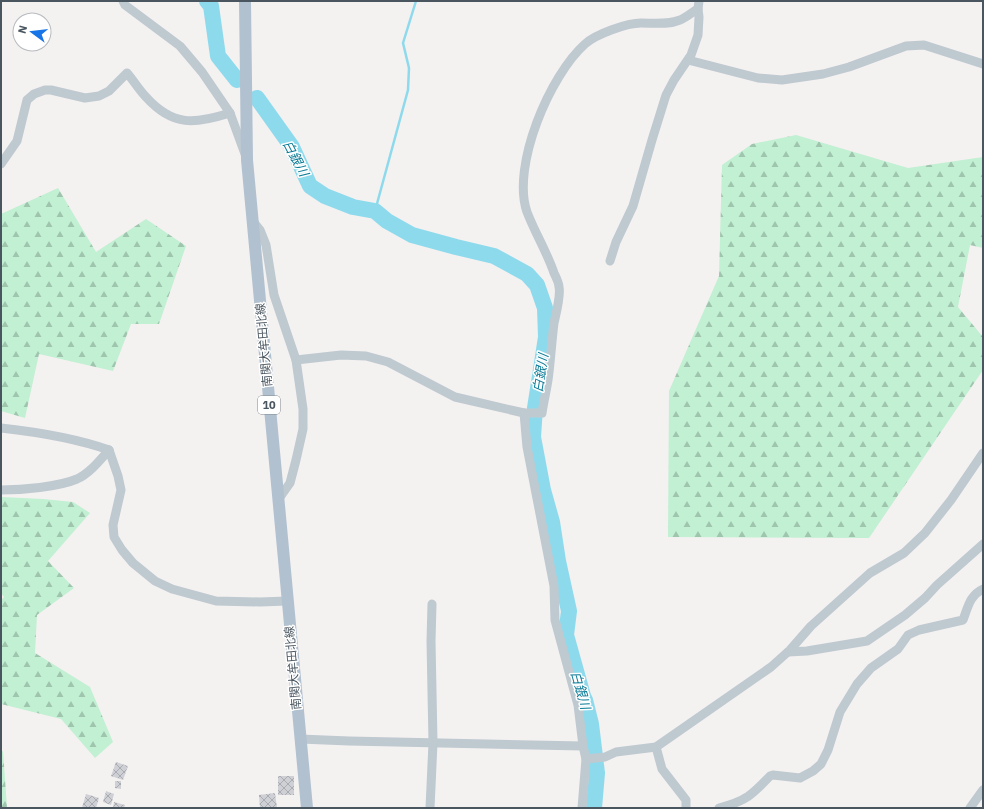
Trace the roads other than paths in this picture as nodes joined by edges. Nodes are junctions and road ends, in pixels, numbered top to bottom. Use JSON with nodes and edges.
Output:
{"nodes":[{"id":1,"x":123,"y":1,"type":"edge"},
{"id":2,"x":245,"y":1,"type":"edge"},
{"id":3,"x":699,"y":5,"type":"edge"},
{"id":4,"x":688,"y":60,"type":"junction"},
{"id":5,"x":983,"y":64,"type":"edge"},
{"id":6,"x":230,"y":113,"type":"junction"},
{"id":7,"x":247,"y":160,"type":"junction"},
{"id":8,"x":1,"y":164,"type":"edge"},
{"id":9,"x":252,"y":220,"type":"junction"},
{"id":10,"x":610,"y":261,"type":"dead end"},
{"id":11,"x":296,"y":360,"type":"junction"},
{"id":12,"x":527,"y":413,"type":"junction"},
{"id":13,"x":1,"y":428,"type":"edge"},
{"id":14,"x":109,"y":450,"type":"junction"},
{"id":15,"x":983,"y":453,"type":"edge"},
{"id":16,"x":1,"y":490,"type":"edge"},
{"id":17,"x":278,"y":500,"type":"junction"},
{"id":18,"x":983,"y":544,"type":"edge"},
{"id":19,"x":983,"y":589,"type":"edge"},
{"id":20,"x":287,"y":601,"type":"junction"},
{"id":21,"x":432,"y":604,"type":"dead end"},
{"id":22,"x":788,"y":652,"type":"junction"},
{"id":23,"x":300,"y":739,"type":"junction"},
{"id":24,"x":433,"y":743,"type":"junction"},
{"id":25,"x":583,"y":746,"type":"junction"},
{"id":26,"x":656,"y":747,"type":"junction"},
{"id":27,"x":586,"y":759,"type":"junction"},
{"id":28,"x":983,"y":790,"type":"edge"},
{"id":29,"x":307,"y":808,"type":"edge"},
{"id":30,"x":430,"y":808,"type":"edge"},
{"id":31,"x":582,"y":808,"type":"edge"},
{"id":32,"x":686,"y":808,"type":"edge"},
{"id":33,"x":719,"y":808,"type":"edge"},
{"id":34,"x":970,"y":808,"type":"edge"}],
"edges":[{"from":1,"to":6,"type":"street"},
{"from":2,"to":7,"type":"main road","name":"南関大牟田北線","number":"10"},
{"from":3,"to":4,"type":"street"},
{"from":3,"to":12,"type":"street"},
{"from":4,"to":5,"type":"street"},
{"from":4,"to":10,"type":"street"},
{"from":6,"to":7,"type":"street"},
{"from":6,"to":8,"type":"street"},
{"from":7,"to":9,"type":"main road","name":"南関大牟田北線","number":"10"},
{"from":9,"to":11,"type":"street"},
{"from":9,"to":17,"type":"main road","name":"南関大牟田北線","number":"10"},
{"from":11,"to":12,"type":"street"},
{"from":11,"to":17,"type":"street"},
{"from":12,"to":25,"type":"street"},
{"from":13,"to":14,"type":"street"},
{"from":14,"to":16,"type":"street"},
{"from":14,"to":20,"type":"street"},
{"from":15,"to":22,"type":"street"},
{"from":17,"to":20,"type":"main road","name":"南関大牟田北線","number":"10"},
{"from":18,"to":22,"type":"street"},
{"from":19,"to":33,"type":"street"},
{"from":20,"to":23,"type":"main road","name":"南関大牟田北線","number":"10"},
{"from":21,"to":24,"type":"street"},
{"from":22,"to":26,"type":"street"},
{"from":23,"to":24,"type":"street"},
{"from":23,"to":29,"type":"main road","name":"南関大牟田北線","number":"10"},
{"from":24,"to":25,"type":"street"},
{"from":24,"to":30,"type":"street"},
{"from":25,"to":27,"type":"street"},
{"from":26,"to":27,"type":"street"},
{"from":26,"to":32,"type":"street"},
{"from":27,"to":31,"type":"street"},
{"from":28,"to":34,"type":"street"}]}
